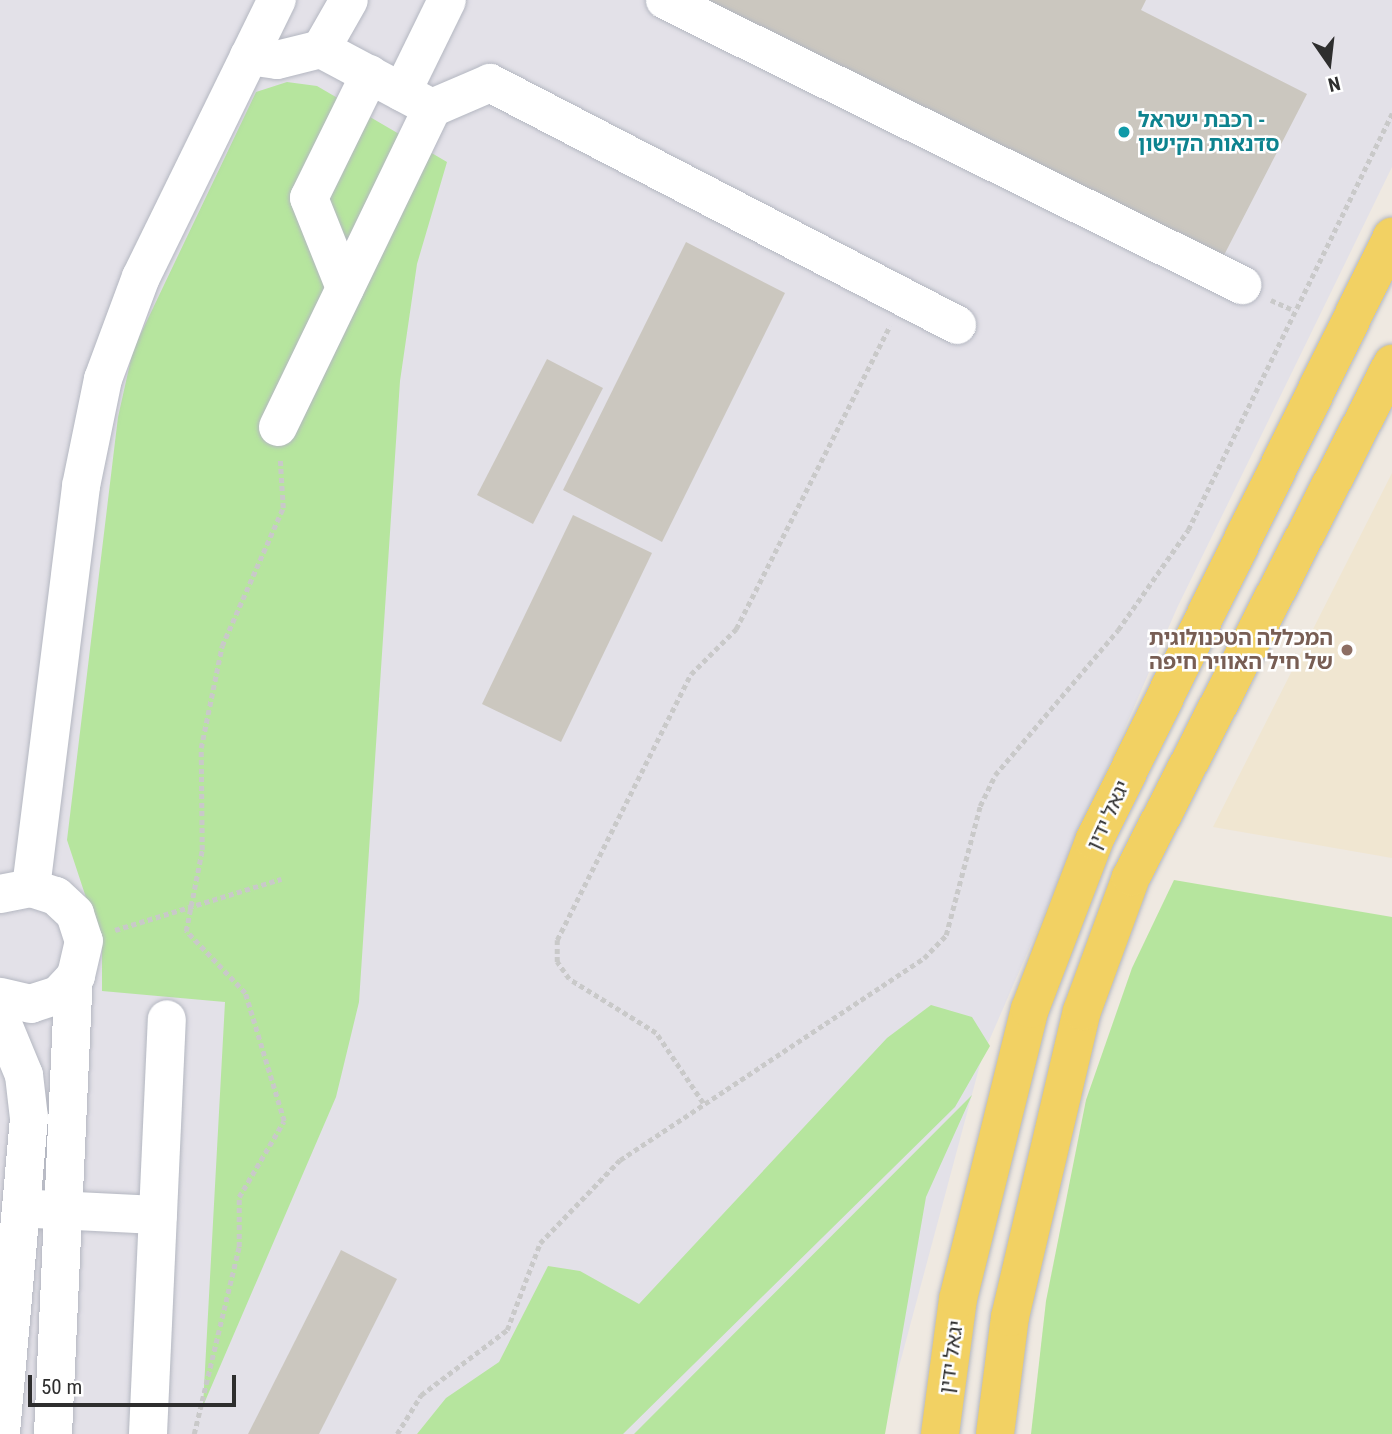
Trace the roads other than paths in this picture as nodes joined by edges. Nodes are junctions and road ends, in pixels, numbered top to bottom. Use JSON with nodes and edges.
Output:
{"nodes":[{"id":1,"x":277,"y":0,"type":"edge"},
{"id":2,"x":349,"y":0,"type":"edge"},
{"id":3,"x":447,"y":0,"type":"edge"},
{"id":4,"x":665,"y":0,"type":"edge"},
{"id":5,"x":321,"y":49,"type":"junction"},
{"id":6,"x":248,"y":56,"type":"junction"},
{"id":7,"x":402,"y":92,"type":"junction"},
{"id":8,"x":1392,"y":237,"type":"edge"},
{"id":9,"x":1242,"y":285,"type":"dead end"},
{"id":10,"x":345,"y":288,"type":"junction"},
{"id":11,"x":957,"y":325,"type":"dead end"},
{"id":12,"x":1392,"y":364,"type":"edge"},
{"id":13,"x":278,"y":427,"type":"road end"},
{"id":14,"x":15,"y":891,"type":"edge"},
{"id":15,"x":74,"y":978,"type":"junction"},
{"id":16,"x":0,"y":998,"type":"edge"},
{"id":17,"x":0,"y":1017,"type":"edge"},
{"id":18,"x":167,"y":1019,"type":"dead end"},
{"id":19,"x":21,"y":1208,"type":"junction"},
{"id":20,"x":61,"y":1210,"type":"junction"},
{"id":21,"x":158,"y":1215,"type":"junction"},
{"id":22,"x":5,"y":1370,"type":"edge"},
{"id":23,"x":55,"y":1375,"type":"junction"},
{"id":24,"x":1,"y":1430,"type":"edge"},
{"id":25,"x":53,"y":1432,"type":"edge"},
{"id":26,"x":148,"y":1434,"type":"edge"},
{"id":27,"x":940,"y":1434,"type":"edge"},
{"id":28,"x":995,"y":1434,"type":"edge"}],
"edges":[{"from":1,"to":6,"type":"street"},
{"from":2,"to":5,"type":"street"},
{"from":3,"to":7,"type":"street"},
{"from":4,"to":9,"type":"street"},
{"from":5,"to":6,"type":"street"},
{"from":5,"to":7,"type":"street"},
{"from":6,"to":14,"type":"street"},
{"from":7,"to":10,"type":"street"},
{"from":7,"to":10,"type":"street"},
{"from":7,"to":11,"type":"street"},
{"from":8,"to":27,"type":"main road","name":"יגאל ידין"},
{"from":10,"to":13,"type":"street"},
{"from":12,"to":28,"type":"main road"},
{"from":14,"to":15,"type":"street"},
{"from":15,"to":16,"type":"street"},
{"from":15,"to":20,"type":"street"},
{"from":17,"to":19,"type":"street"},
{"from":18,"to":21,"type":"street"},
{"from":19,"to":20,"type":"street"},
{"from":19,"to":22,"type":"street"},
{"from":20,"to":21,"type":"street"},
{"from":20,"to":23,"type":"street"},
{"from":21,"to":26,"type":"street"},
{"from":22,"to":23,"type":"street"},
{"from":22,"to":24,"type":"street"},
{"from":23,"to":25,"type":"street"},
{"from":24,"to":25,"type":"street"}]}
